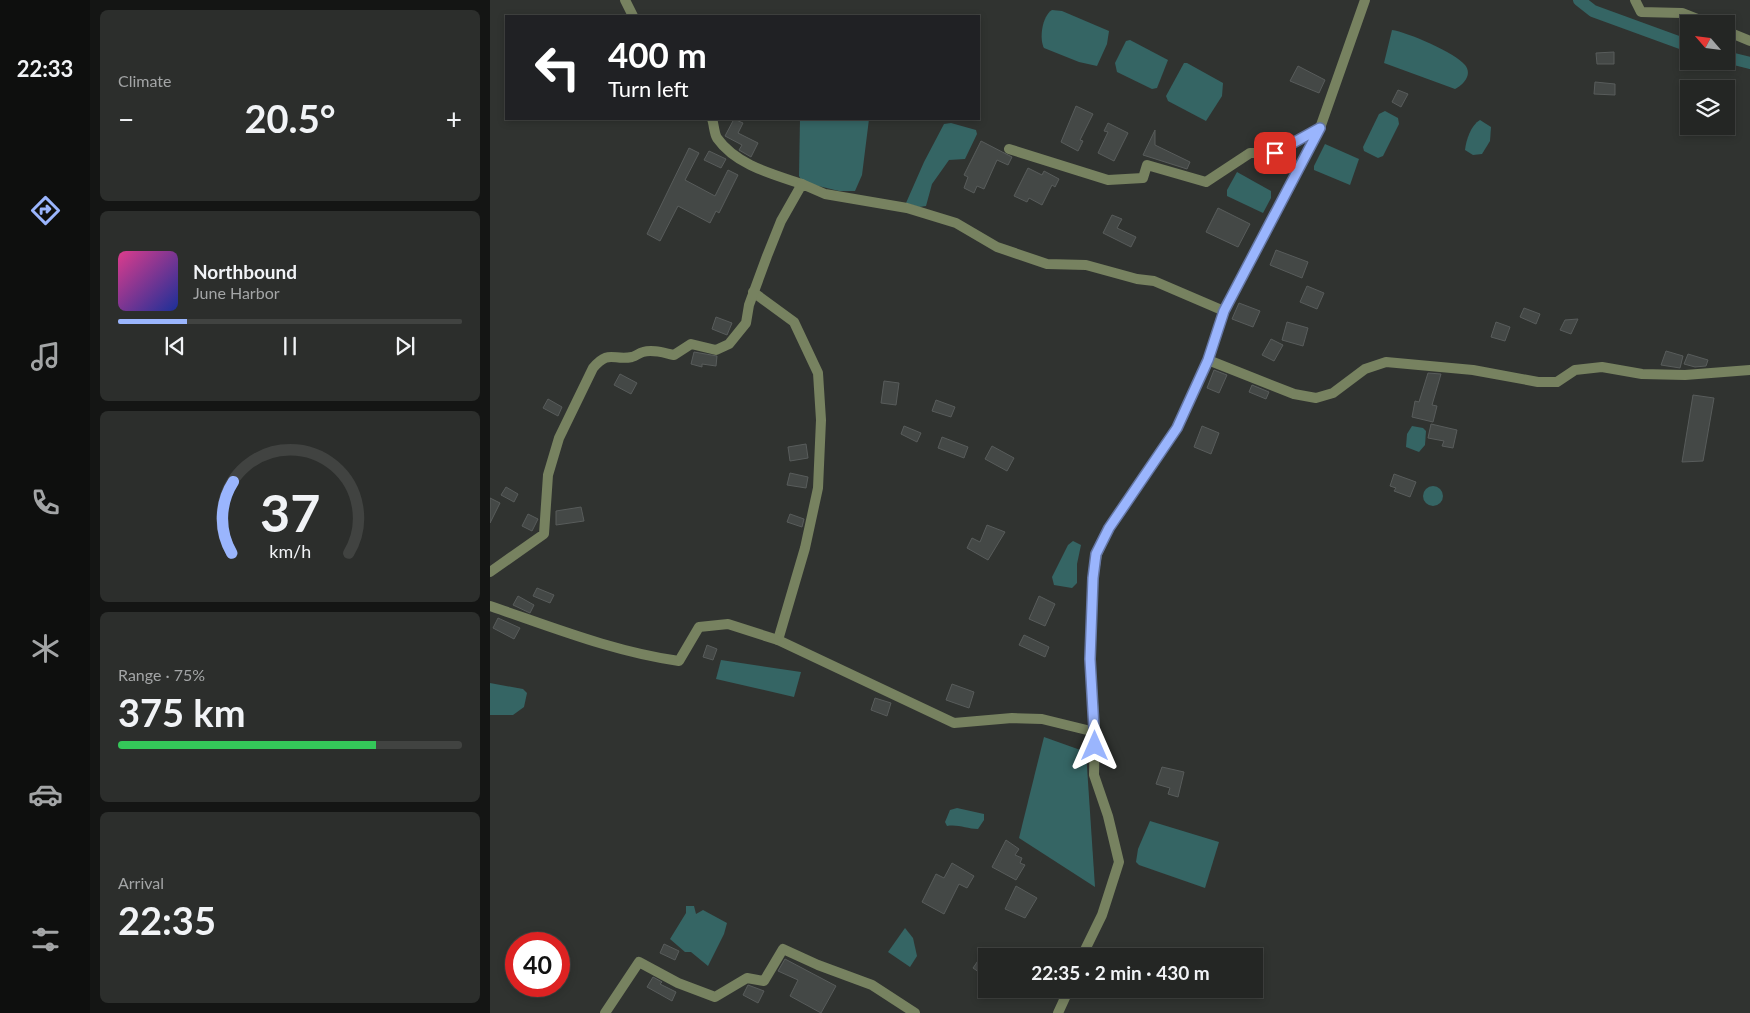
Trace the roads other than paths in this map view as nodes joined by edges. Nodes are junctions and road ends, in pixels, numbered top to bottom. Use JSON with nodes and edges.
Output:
{"nodes":[{"id":1,"x":625,"y":0,"type":"edge"},
{"id":2,"x":1365,"y":0,"type":"edge"},
{"id":3,"x":1634,"y":0,"type":"edge"},
{"id":4,"x":632,"y":15,"type":"edge"},
{"id":5,"x":1687,"y":15,"type":"edge"},
{"id":6,"x":1735,"y":35,"type":"edge"},
{"id":7,"x":1750,"y":42,"type":"edge"},
{"id":8,"x":712,"y":120,"type":"edge"},
{"id":9,"x":1320,"y":128,"type":"junction"},
{"id":10,"x":1010,"y":149,"type":"dead end"},
{"id":11,"x":802,"y":184,"type":"junction"},
{"id":12,"x":753,"y":292,"type":"junction"},
{"id":13,"x":1224,"y":311,"type":"junction"},
{"id":14,"x":1208,"y":360,"type":"junction"},
{"id":15,"x":1750,"y":370,"type":"edge"},
{"id":16,"x":490,"y":572,"type":"edge"},
{"id":17,"x":490,"y":606,"type":"edge"},
{"id":18,"x":778,"y":640,"type":"junction"},
{"id":19,"x":1095,"y":732,"type":"junction"},
{"id":20,"x":1086,"y":948,"type":"edge"},
{"id":21,"x":1064,"y":998,"type":"edge"},
{"id":22,"x":605,"y":1013,"type":"edge"},
{"id":23,"x":914,"y":1013,"type":"edge"},
{"id":24,"x":1058,"y":1013,"type":"edge"}],
"edges":[{"from":1,"to":4,"type":"street"},
{"from":2,"to":9,"type":"street"},
{"from":3,"to":5,"type":"street"},
{"from":6,"to":7,"type":"street"},
{"from":8,"to":11,"type":"street"},
{"from":9,"to":10,"type":"street"},
{"from":9,"to":13,"type":"street"},
{"from":11,"to":12,"type":"street"},
{"from":11,"to":13,"type":"street"},
{"from":12,"to":16,"type":"street"},
{"from":12,"to":18,"type":"street"},
{"from":13,"to":14,"type":"street"},
{"from":14,"to":15,"type":"street"},
{"from":14,"to":19,"type":"street"},
{"from":17,"to":18,"type":"street"},
{"from":18,"to":19,"type":"street"},
{"from":19,"to":20,"type":"street"},
{"from":21,"to":24,"type":"street"},
{"from":22,"to":23,"type":"street"}]}
